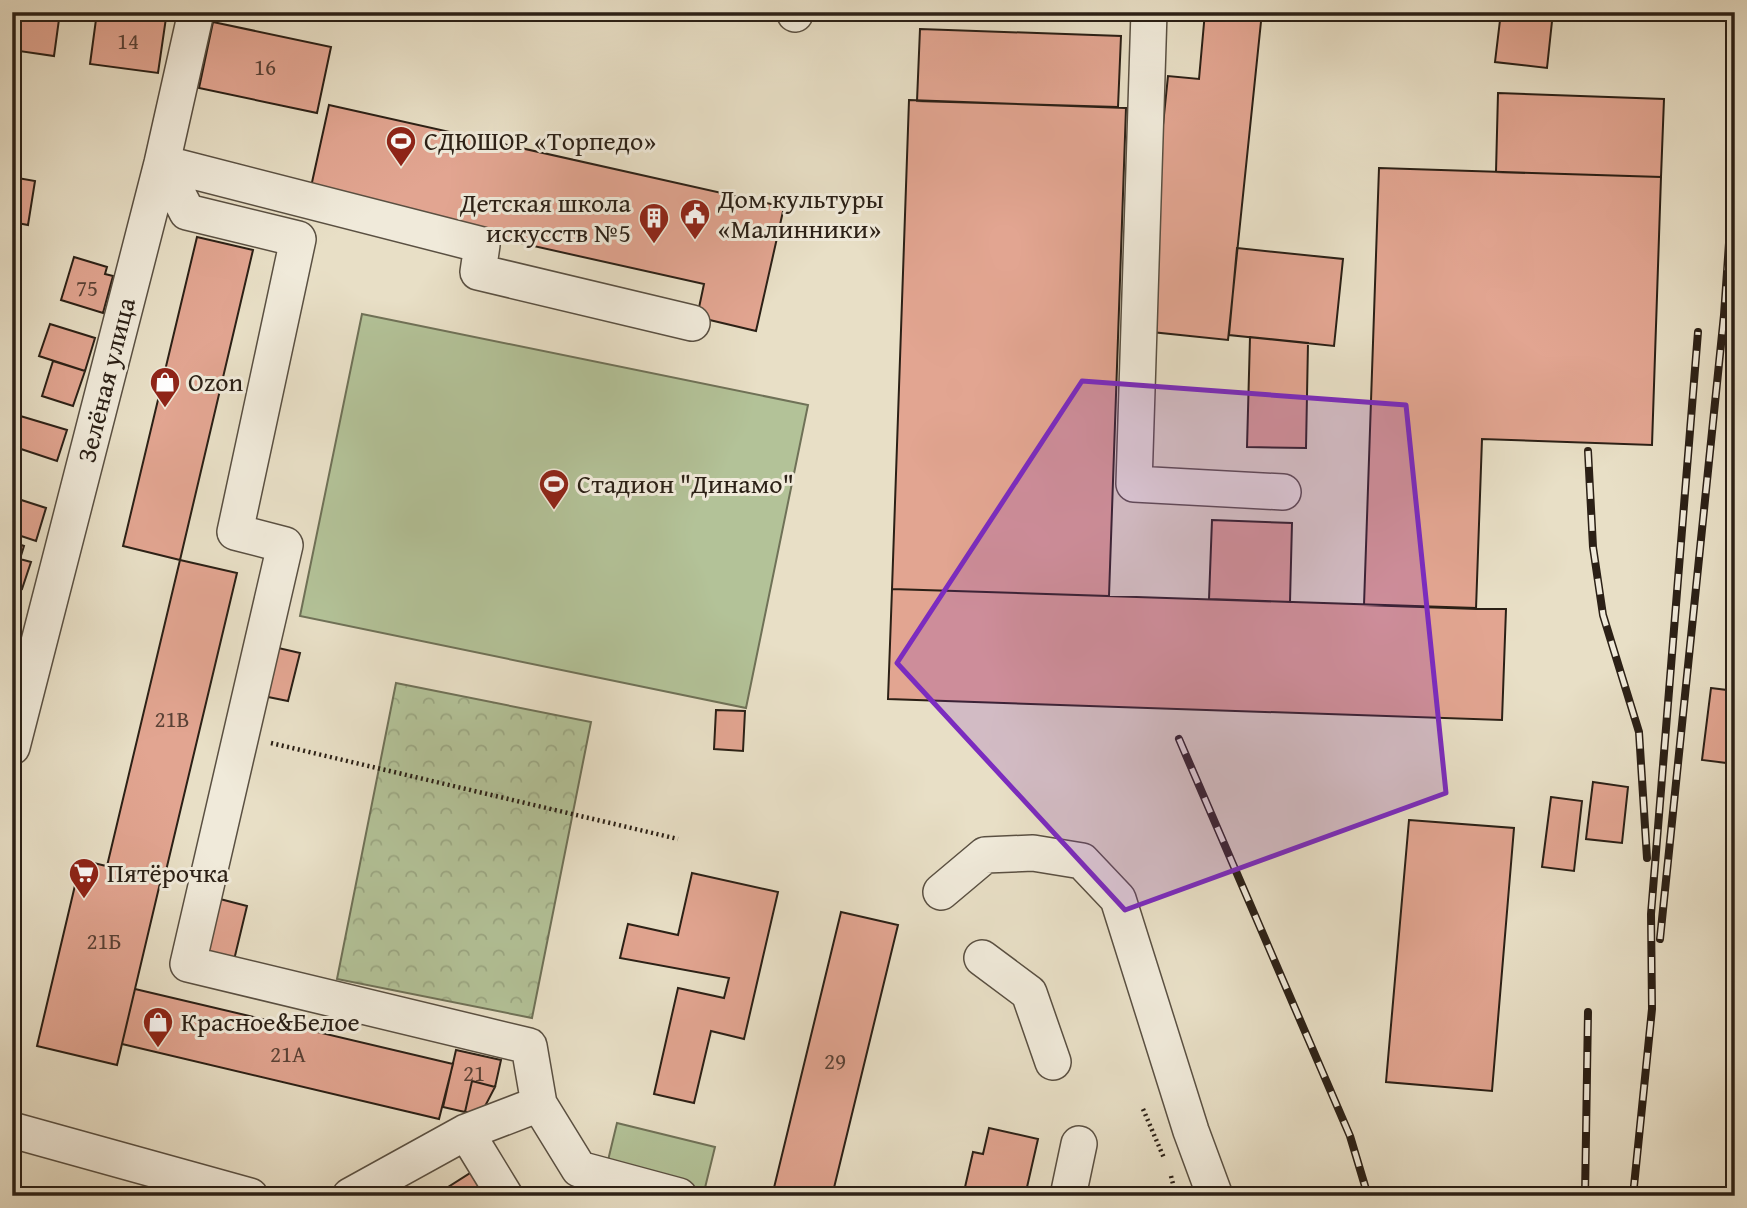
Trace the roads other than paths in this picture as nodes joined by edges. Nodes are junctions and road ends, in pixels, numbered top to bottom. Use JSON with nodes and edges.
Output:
{"nodes":[{"id":1,"x":196,"y":12,"type":"edge"},
{"id":2,"x":1149,"y":12,"type":"edge"},
{"id":3,"x":162,"y":163,"type":"junction"},
{"id":4,"x":692,"y":323,"type":"dead end"},
{"id":5,"x":1283,"y":492,"type":"dead end"},
{"id":6,"x":12,"y":747,"type":"edge"},
{"id":7,"x":941,"y":892,"type":"dead end"},
{"id":8,"x":982,"y":958,"type":"dead end"},
{"id":9,"x":1053,"y":1062,"type":"dead end"},
{"id":10,"x":539,"y":1104,"type":"junction"},
{"id":11,"x":12,"y":1130,"type":"edge"},
{"id":12,"x":466,"y":1132,"type":"junction"},
{"id":13,"x":1079,"y":1144,"type":"dead end"},
{"id":14,"x":250,"y":1196,"type":"edge"},
{"id":15,"x":350,"y":1196,"type":"edge"},
{"id":16,"x":505,"y":1196,"type":"edge"},
{"id":17,"x":679,"y":1196,"type":"edge"},
{"id":18,"x":1068,"y":1196,"type":"edge"},
{"id":19,"x":1215,"y":1196,"type":"edge"}],
"edges":[{"from":1,"to":3,"type":"street","name":"Зелёная улица"},
{"from":2,"to":5,"type":"street"},
{"from":3,"to":4,"type":"street"},
{"from":3,"to":6,"type":"street","name":"Зелёная улица"},
{"from":3,"to":10,"type":"street"},
{"from":7,"to":19,"type":"street"},
{"from":8,"to":9,"type":"street"},
{"from":10,"to":12,"type":"street"},
{"from":10,"to":17,"type":"street"},
{"from":11,"to":14,"type":"street"},
{"from":12,"to":15,"type":"street"},
{"from":12,"to":16,"type":"street"},
{"from":13,"to":18,"type":"street"}]}
